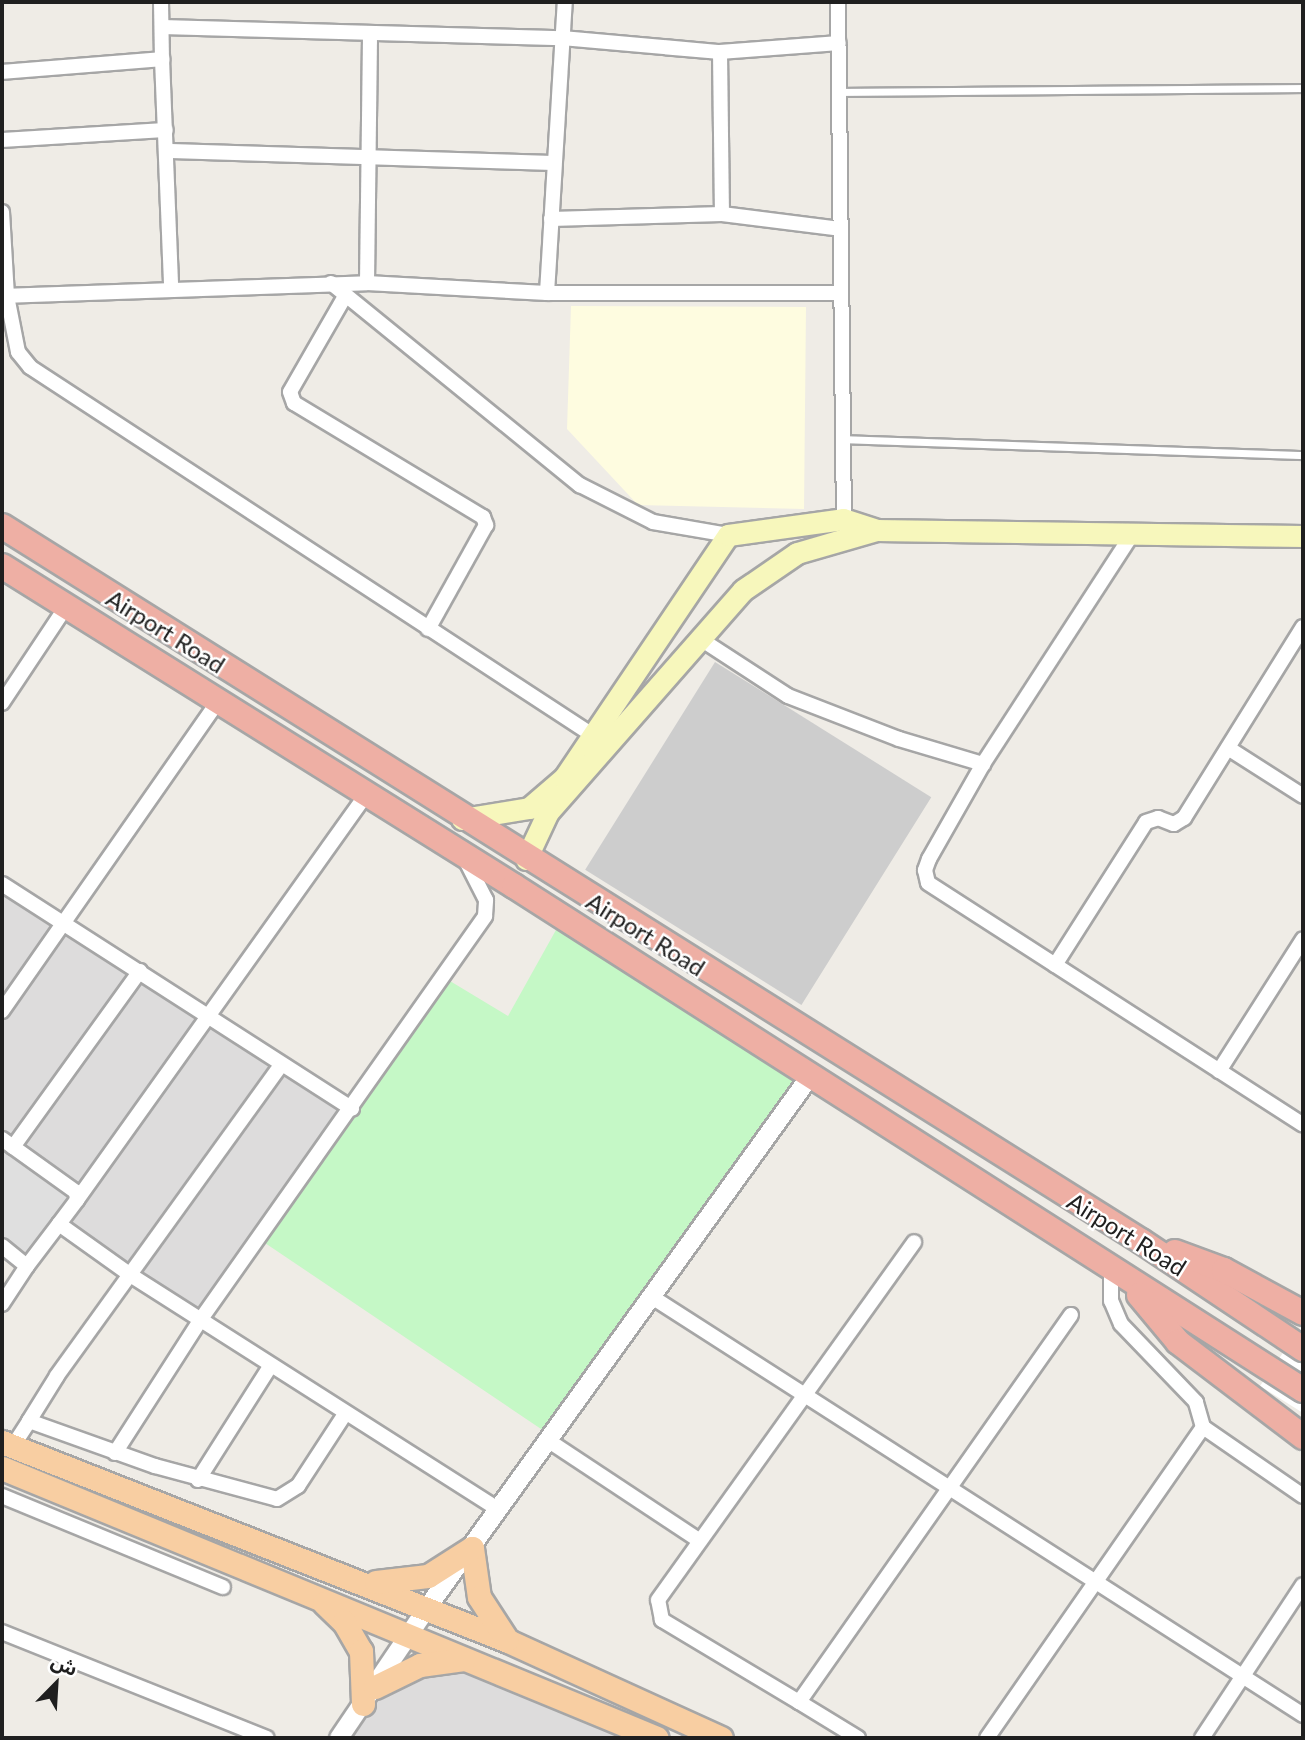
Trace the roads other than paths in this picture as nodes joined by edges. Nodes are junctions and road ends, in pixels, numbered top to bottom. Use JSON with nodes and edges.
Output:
{"nodes":[{"id":1,"x":161,"y":2,"type":"edge"},
{"id":2,"x":565,"y":2,"type":"edge"},
{"id":3,"x":838,"y":2,"type":"edge"},
{"id":4,"x":162,"y":27,"type":"junction"},
{"id":5,"x":370,"y":34,"type":"junction"},
{"id":6,"x":562,"y":38,"type":"junction"},
{"id":7,"x":839,"y":43,"type":"junction"},
{"id":8,"x":720,"y":52,"type":"junction"},
{"id":9,"x":162,"y":59,"type":"junction"},
{"id":10,"x":2,"y":72,"type":"edge"},
{"id":11,"x":1303,"y":88,"type":"edge"},
{"id":12,"x":839,"y":92,"type":"junction"},
{"id":13,"x":166,"y":130,"type":"junction"},
{"id":14,"x":2,"y":140,"type":"edge"},
{"id":15,"x":170,"y":152,"type":"junction"},
{"id":16,"x":369,"y":160,"type":"junction"},
{"id":17,"x":554,"y":163,"type":"junction"},
{"id":18,"x":2,"y":212,"type":"edge"},
{"id":19,"x":722,"y":214,"type":"junction"},
{"id":20,"x":551,"y":219,"type":"junction"},
{"id":21,"x":840,"y":229,"type":"junction"},
{"id":22,"x":367,"y":283,"type":"junction"},
{"id":23,"x":331,"y":284,"type":"junction"},
{"id":24,"x":172,"y":287,"type":"junction"},
{"id":25,"x":547,"y":293,"type":"junction"},
{"id":26,"x":841,"y":293,"type":"junction"},
{"id":27,"x":4,"y":296,"type":"edge"},
{"id":28,"x":344,"y":298,"type":"junction"},
{"id":29,"x":842,"y":439,"type":"junction"},
{"id":30,"x":1303,"y":455,"type":"edge"},
{"id":31,"x":843,"y":519,"type":"junction"},
{"id":32,"x":2,"y":526,"type":"edge"},
{"id":33,"x":876,"y":530,"type":"junction"},
{"id":34,"x":727,"y":535,"type":"junction"},
{"id":35,"x":1131,"y":536,"type":"junction"},
{"id":36,"x":1303,"y":537,"type":"edge"},
{"id":37,"x":844,"y":541,"type":"junction"},
{"id":38,"x":2,"y":566,"type":"edge"},
{"id":39,"x":65,"y":608,"type":"junction"},
{"id":40,"x":1303,"y":627,"type":"edge"},
{"id":41,"x":428,"y":629,"type":"junction"},
{"id":42,"x":699,"y":638,"type":"junction"},
{"id":43,"x":219,"y":700,"type":"junction"},
{"id":44,"x":2,"y":704,"type":"edge"},
{"id":45,"x":599,"y":739,"type":"junction"},
{"id":46,"x":1228,"y":748,"type":"junction"},
{"id":47,"x":983,"y":764,"type":"junction"},
{"id":48,"x":367,"y":794,"type":"junction"},
{"id":49,"x":1303,"y":796,"type":"edge"},
{"id":50,"x":462,"y":819,"type":"junction"},
{"id":51,"x":462,"y":853,"type":"junction"},
{"id":52,"x":526,"y":859,"type":"junction"},
{"id":53,"x":2,"y":884,"type":"edge"},
{"id":54,"x":65,"y":924,"type":"junction"},
{"id":55,"x":1303,"y":939,"type":"edge"},
{"id":56,"x":1055,"y":965,"type":"junction"},
{"id":57,"x":140,"y":971,"type":"junction"},
{"id":58,"x":2,"y":1011,"type":"edge"},
{"id":59,"x":210,"y":1017,"type":"junction"},
{"id":60,"x":281,"y":1065,"type":"junction"},
{"id":61,"x":1219,"y":1070,"type":"junction"},
{"id":62,"x":811,"y":1075,"type":"junction"},
{"id":63,"x":352,"y":1109,"type":"junction"},
{"id":64,"x":1303,"y":1125,"type":"edge"},
{"id":65,"x":7,"y":1143,"type":"edge"},
{"id":66,"x":76,"y":1200,"type":"junction"},
{"id":67,"x":59,"y":1224,"type":"junction"},
{"id":68,"x":1141,"y":1241,"type":"junction"},
{"id":69,"x":914,"y":1242,"type":"dead end"},
{"id":70,"x":2,"y":1246,"type":"edge"},
{"id":71,"x":27,"y":1266,"type":"junction"},
{"id":72,"x":1111,"y":1270,"type":"junction"},
{"id":73,"x":132,"y":1276,"type":"junction"},
{"id":74,"x":1133,"y":1285,"type":"junction"},
{"id":75,"x":652,"y":1297,"type":"junction"},
{"id":76,"x":2,"y":1304,"type":"edge"},
{"id":77,"x":1303,"y":1313,"type":"edge"},
{"id":78,"x":1071,"y":1315,"type":"dead end"},
{"id":79,"x":201,"y":1319,"type":"junction"},
{"id":80,"x":1297,"y":1344,"type":"edge"},
{"id":81,"x":271,"y":1365,"type":"junction"},
{"id":82,"x":1303,"y":1390,"type":"edge"},
{"id":83,"x":804,"y":1394,"type":"junction"},
{"id":84,"x":345,"y":1414,"type":"junction"},
{"id":85,"x":29,"y":1421,"type":"junction"},
{"id":86,"x":1203,"y":1427,"type":"junction"},
{"id":87,"x":1303,"y":1437,"type":"edge"},
{"id":88,"x":549,"y":1441,"type":"junction"},
{"id":89,"x":7,"y":1444,"type":"edge"},
{"id":90,"x":116,"y":1453,"type":"junction"},
{"id":91,"x":2,"y":1468,"type":"edge"},
{"id":92,"x":198,"y":1480,"type":"junction"},
{"id":93,"x":950,"y":1489,"type":"junction"},
{"id":94,"x":2,"y":1496,"type":"edge"},
{"id":95,"x":1303,"y":1496,"type":"edge"},
{"id":96,"x":499,"y":1510,"type":"junction"},
{"id":97,"x":697,"y":1539,"type":"junction"},
{"id":98,"x":472,"y":1548,"type":"junction"},
{"id":99,"x":363,"y":1582,"type":"junction"},
{"id":100,"x":1097,"y":1583,"type":"junction"},
{"id":101,"x":1303,"y":1585,"type":"edge"},
{"id":102,"x":223,"y":1587,"type":"dead end"},
{"id":103,"x":311,"y":1592,"type":"junction"},
{"id":104,"x":426,"y":1608,"type":"junction"},
{"id":105,"x":2,"y":1632,"type":"edge"},
{"id":106,"x":409,"y":1634,"type":"junction"},
{"id":107,"x":508,"y":1641,"type":"junction"},
{"id":108,"x":470,"y":1659,"type":"junction"},
{"id":109,"x":1243,"y":1678,"type":"junction"},
{"id":110,"x":369,"y":1696,"type":"junction"},
{"id":111,"x":799,"y":1702,"type":"junction"},
{"id":112,"x":1303,"y":1715,"type":"edge"},
{"id":113,"x":267,"y":1738,"type":"edge"},
{"id":114,"x":339,"y":1738,"type":"edge"},
{"id":115,"x":657,"y":1738,"type":"edge"},
{"id":116,"x":721,"y":1738,"type":"edge"},
{"id":117,"x":858,"y":1738,"type":"edge"},
{"id":118,"x":988,"y":1738,"type":"edge"},
{"id":119,"x":1202,"y":1738,"type":"edge"}],
"edges":[{"from":1,"to":4,"type":"street"},
{"from":2,"to":6,"type":"street"},
{"from":3,"to":7,"type":"street"},
{"from":4,"to":5,"type":"street"},
{"from":4,"to":9,"type":"street"},
{"from":5,"to":6,"type":"street"},
{"from":5,"to":16,"type":"street"},
{"from":6,"to":8,"type":"street"},
{"from":6,"to":17,"type":"street"},
{"from":7,"to":8,"type":"street"},
{"from":7,"to":12,"type":"street"},
{"from":8,"to":19,"type":"street"},
{"from":9,"to":10,"type":"street"},
{"from":9,"to":13,"type":"street"},
{"from":11,"to":12,"type":"lane"},
{"from":12,"to":21,"type":"street"},
{"from":13,"to":14,"type":"street"},
{"from":13,"to":15,"type":"street"},
{"from":15,"to":16,"type":"street"},
{"from":15,"to":24,"type":"street"},
{"from":16,"to":17,"type":"street"},
{"from":16,"to":22,"type":"street"},
{"from":17,"to":20,"type":"street"},
{"from":18,"to":27,"type":"street"},
{"from":19,"to":20,"type":"street"},
{"from":19,"to":21,"type":"street"},
{"from":20,"to":25,"type":"street"},
{"from":21,"to":26,"type":"street"},
{"from":22,"to":23,"type":"street"},
{"from":22,"to":25,"type":"street"},
{"from":23,"to":24,"type":"street"},
{"from":23,"to":28,"type":"street"},
{"from":24,"to":27,"type":"street"},
{"from":25,"to":26,"type":"street"},
{"from":26,"to":29,"type":"street"},
{"from":27,"to":41,"type":"street"},
{"from":28,"to":34,"type":"street"},
{"from":28,"to":41,"type":"street"},
{"from":29,"to":30,"type":"lane"},
{"from":29,"to":31,"type":"street"},
{"from":31,"to":33,"type":"main road"},
{"from":31,"to":34,"type":"main road"},
{"from":31,"to":37,"type":"street"},
{"from":32,"to":50,"type":"highway","name":"Airport Road"},
{"from":33,"to":35,"type":"main road"},
{"from":33,"to":37,"type":"main road"},
{"from":34,"to":45,"type":"main road"},
{"from":35,"to":36,"type":"main road"},
{"from":35,"to":47,"type":"street"},
{"from":37,"to":42,"type":"main road"},
{"from":38,"to":39,"type":"highway","name":"Airport Road"},
{"from":39,"to":43,"type":"highway","name":"Airport Road"},
{"from":39,"to":44,"type":"street"},
{"from":40,"to":46,"type":"street"},
{"from":41,"to":45,"type":"street"},
{"from":42,"to":45,"type":"main road"},
{"from":42,"to":47,"type":"street"},
{"from":43,"to":48,"type":"highway","name":"Airport Road"},
{"from":43,"to":54,"type":"street"},
{"from":45,"to":50,"type":"main road"},
{"from":45,"to":52,"type":"main road"},
{"from":46,"to":49,"type":"street"},
{"from":46,"to":56,"type":"street"},
{"from":47,"to":56,"type":"street"},
{"from":48,"to":51,"type":"highway","name":"Airport Road"},
{"from":48,"to":59,"type":"street"},
{"from":50,"to":52,"type":"highway","name":"Airport Road"},
{"from":51,"to":62,"type":"highway","name":"Airport Road"},
{"from":51,"to":63,"type":"street"},
{"from":52,"to":68,"type":"highway","name":"Airport Road"},
{"from":53,"to":54,"type":"street"},
{"from":54,"to":57,"type":"street"},
{"from":54,"to":58,"type":"street"},
{"from":55,"to":61,"type":"street"},
{"from":56,"to":61,"type":"street"},
{"from":57,"to":59,"type":"street"},
{"from":57,"to":65,"type":"street"},
{"from":59,"to":60,"type":"street"},
{"from":59,"to":66,"type":"street"},
{"from":60,"to":63,"type":"street"},
{"from":60,"to":73,"type":"street"},
{"from":61,"to":64,"type":"street"},
{"from":62,"to":72,"type":"highway","name":"Airport Road"},
{"from":62,"to":75,"type":"street"},
{"from":63,"to":79,"type":"street"},
{"from":65,"to":66,"type":"street"},
{"from":66,"to":67,"type":"street"},
{"from":67,"to":71,"type":"street"},
{"from":67,"to":73,"type":"street"},
{"from":68,"to":77,"type":"highway"},
{"from":68,"to":80,"type":"highway","name":"Airport Road"},
{"from":69,"to":83,"type":"street"},
{"from":70,"to":71,"type":"street"},
{"from":71,"to":76,"type":"street"},
{"from":72,"to":74,"type":"highway","name":"Airport Road"},
{"from":72,"to":86,"type":"street"},
{"from":73,"to":79,"type":"street"},
{"from":73,"to":85,"type":"street"},
{"from":74,"to":82,"type":"highway","name":"Airport Road"},
{"from":74,"to":87,"type":"highway"},
{"from":75,"to":83,"type":"street"},
{"from":75,"to":88,"type":"street"},
{"from":78,"to":93,"type":"street"},
{"from":79,"to":81,"type":"street"},
{"from":79,"to":90,"type":"street"},
{"from":81,"to":84,"type":"street"},
{"from":81,"to":92,"type":"street"},
{"from":83,"to":93,"type":"street"},
{"from":83,"to":97,"type":"street"},
{"from":84,"to":92,"type":"street"},
{"from":84,"to":96,"type":"street"},
{"from":85,"to":89,"type":"street"},
{"from":85,"to":90,"type":"street"},
{"from":86,"to":95,"type":"street"},
{"from":86,"to":100,"type":"street"},
{"from":88,"to":96,"type":"street"},
{"from":88,"to":97,"type":"street"},
{"from":89,"to":99,"type":"main road"},
{"from":90,"to":92,"type":"street"},
{"from":91,"to":103,"type":"main road"},
{"from":93,"to":100,"type":"street"},
{"from":93,"to":111,"type":"street"},
{"from":94,"to":102,"type":"street"},
{"from":96,"to":98,"type":"street"},
{"from":97,"to":111,"type":"street"},
{"from":98,"to":99,"type":"main road"},
{"from":98,"to":104,"type":"street"},
{"from":98,"to":107,"type":"main road"},
{"from":99,"to":104,"type":"main road"},
{"from":100,"to":109,"type":"street"},
{"from":100,"to":118,"type":"street"},
{"from":101,"to":109,"type":"street"},
{"from":103,"to":106,"type":"main road"},
{"from":103,"to":110,"type":"main road"},
{"from":104,"to":106,"type":"street"},
{"from":104,"to":107,"type":"main road"},
{"from":105,"to":113,"type":"street"},
{"from":106,"to":108,"type":"main road"},
{"from":106,"to":110,"type":"street"},
{"from":107,"to":116,"type":"main road"},
{"from":108,"to":110,"type":"main road"},
{"from":108,"to":115,"type":"main road"},
{"from":109,"to":112,"type":"street"},
{"from":109,"to":119,"type":"street"},
{"from":110,"to":114,"type":"street"},
{"from":111,"to":117,"type":"street"}]}
